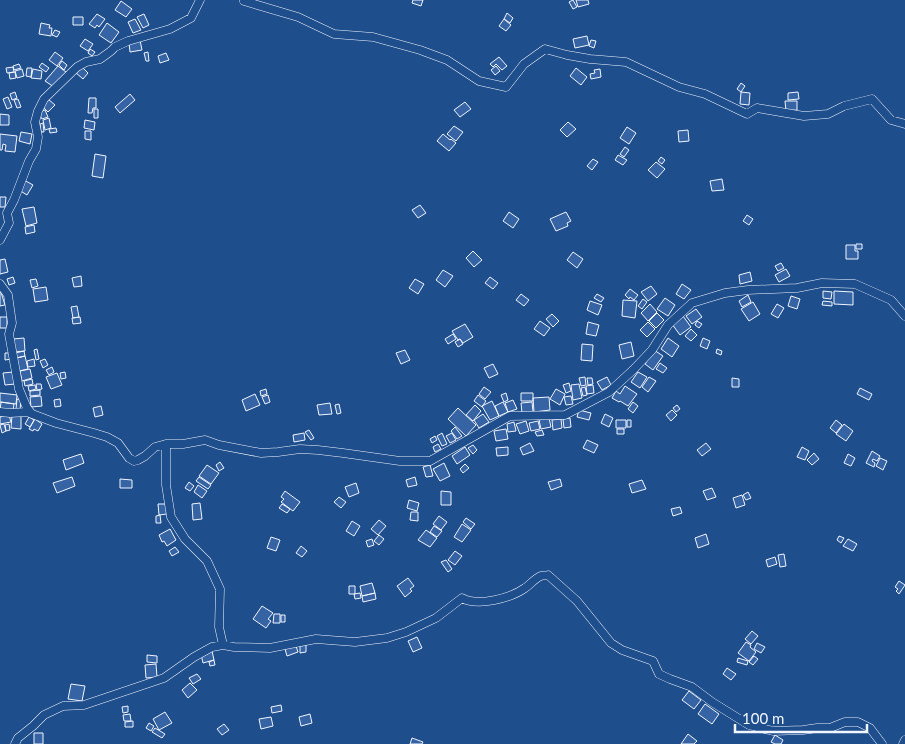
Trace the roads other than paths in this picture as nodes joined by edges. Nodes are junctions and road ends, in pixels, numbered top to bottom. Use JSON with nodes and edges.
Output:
{"nodes":[{"id":1,"x":200,"y":0,"type":"edge"},
{"id":2,"x":244,"y":1,"type":"edge"},
{"id":3,"x":905,"y":124,"type":"edge"},
{"id":4,"x":0,"y":240,"type":"edge"},
{"id":5,"x":0,"y":284,"type":"edge"},
{"id":6,"x":905,"y":316,"type":"edge"},
{"id":7,"x":0,"y":412,"type":"edge"},
{"id":8,"x":32,"y":414,"type":"junction"},
{"id":9,"x":166,"y":444,"type":"junction"},
{"id":10,"x":223,"y":645,"type":"junction"},
{"id":11,"x":905,"y":740,"type":"edge"},
{"id":12,"x":15,"y":744,"type":"edge"},
{"id":13,"x":882,"y":744,"type":"edge"},
{"id":14,"x":902,"y":744,"type":"edge"}],
"edges":[{"from":1,"to":4,"type":"street"},
{"from":2,"to":3,"type":"street"},
{"from":5,"to":8,"type":"street"},
{"from":6,"to":9,"type":"street"},
{"from":7,"to":8,"type":"street"},
{"from":8,"to":9,"type":"street"},
{"from":9,"to":10,"type":"street"},
{"from":10,"to":12,"type":"street"},
{"from":10,"to":13,"type":"street"},
{"from":11,"to":14,"type":"street"}]}
